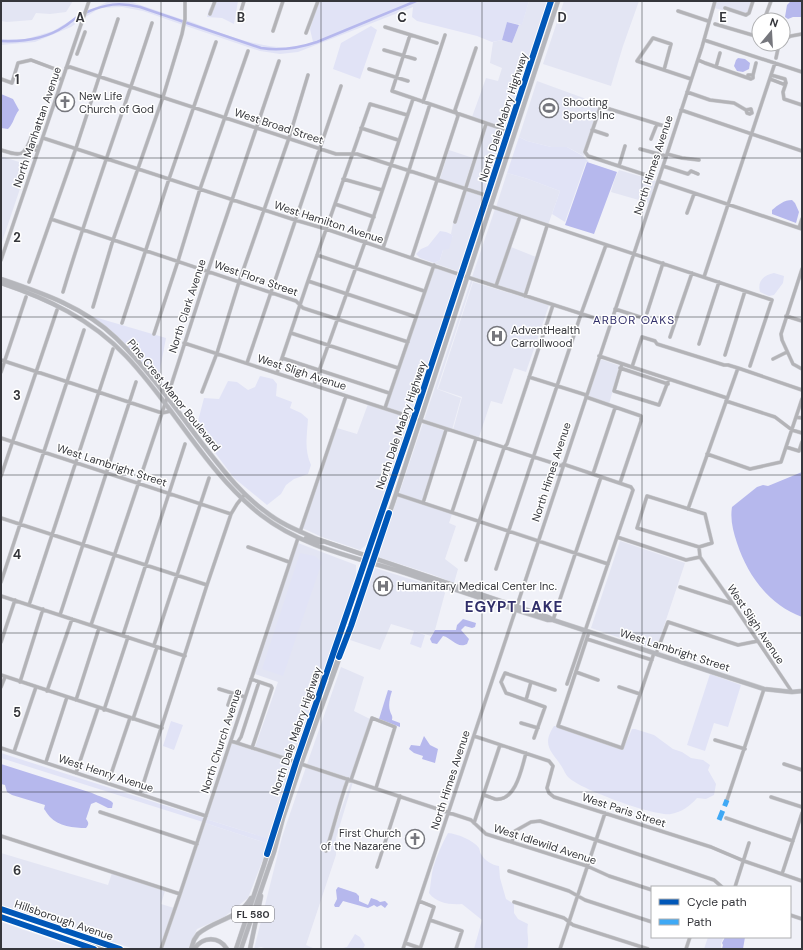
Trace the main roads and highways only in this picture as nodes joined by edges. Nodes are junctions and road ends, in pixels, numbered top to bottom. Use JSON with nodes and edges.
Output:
{"nodes":[{"id":1,"x":551,"y":1,"type":"edge"},
{"id":2,"x":557,"y":1,"type":"edge"},
{"id":3,"x":518,"y":103,"type":"junction"},
{"id":4,"x":517,"y":126,"type":"junction"},
{"id":5,"x":509,"y":131,"type":"junction"},
{"id":6,"x":501,"y":174,"type":"junction"},
{"id":7,"x":488,"y":196,"type":"junction"},
{"id":8,"x":481,"y":234,"type":"junction"},
{"id":9,"x":1,"y":279,"type":"edge"},
{"id":10,"x":1,"y":283,"type":"edge"},
{"id":11,"x":451,"y":308,"type":"junction"},
{"id":12,"x":450,"y":328,"type":"junction"},
{"id":13,"x":442,"y":334,"type":"junction"},
{"id":14,"x":428,"y":377,"type":"junction"},
{"id":15,"x":432,"y":382,"type":"junction"},
{"id":16,"x":414,"y":418,"type":"junction"},
{"id":17,"x":419,"y":420,"type":"junction"},
{"id":18,"x":404,"y":467,"type":"junction"},
{"id":19,"x":274,"y":523,"type":"junction"},
{"id":20,"x":300,"y":532,"type":"junction"},
{"id":21,"x":298,"y":538,"type":"junction"},
{"id":22,"x":325,"y":542,"type":"junction"},
{"id":23,"x":367,"y":555,"type":"junction"},
{"id":24,"x":374,"y":557,"type":"junction"},
{"id":25,"x":365,"y":561,"type":"junction"},
{"id":26,"x":372,"y":563,"type":"junction"},
{"id":27,"x":516,"y":608,"type":"junction"},
{"id":28,"x":342,"y":627,"type":"junction"},
{"id":29,"x":337,"y":643,"type":"junction"},
{"id":30,"x":344,"y":643,"type":"junction"},
{"id":31,"x":330,"y":682,"type":"junction"},
{"id":32,"x":802,"y":691,"type":"edge"},
{"id":33,"x":319,"y":695,"type":"junction"},
{"id":34,"x":321,"y":707,"type":"junction"},
{"id":35,"x":311,"y":718,"type":"junction"},
{"id":36,"x":313,"y":729,"type":"junction"},
{"id":37,"x":300,"y":749,"type":"junction"},
{"id":38,"x":296,"y":762,"type":"junction"},
{"id":39,"x":301,"y":764,"type":"junction"},
{"id":40,"x":287,"y":790,"type":"junction"},
{"id":41,"x":292,"y":791,"type":"junction"},
{"id":42,"x":283,"y":818,"type":"junction"},
{"id":43,"x":274,"y":830,"type":"junction"},
{"id":44,"x":274,"y":851,"type":"junction"},
{"id":45,"x":265,"y":878,"type":"junction"},
{"id":46,"x":257,"y":887,"type":"junction"},
{"id":47,"x":1,"y":909,"type":"edge"},
{"id":48,"x":1,"y":917,"type":"edge"},
{"id":49,"x":15,"y":921,"type":"junction"},
{"id":50,"x":49,"y":925,"type":"junction"},
{"id":51,"x":42,"y":930,"type":"junction"},
{"id":52,"x":82,"y":936,"type":"junction"},
{"id":53,"x":80,"y":944,"type":"junction"},
{"id":54,"x":118,"y":948,"type":"edge"},
{"id":55,"x":94,"y":949,"type":"edge"},
{"id":56,"x":111,"y":949,"type":"edge"},
{"id":57,"x":191,"y":949,"type":"edge"},
{"id":58,"x":194,"y":949,"type":"edge"},
{"id":59,"x":227,"y":949,"type":"edge"},
{"id":60,"x":236,"y":949,"type":"edge"},
{"id":61,"x":241,"y":949,"type":"edge"},
{"id":62,"x":250,"y":949,"type":"edge"}],
"edges":[{"from":1,"to":3,"type":"main road","name":"North Dale Mabry Highway","number":"FL 580"},
{"from":2,"to":4,"type":"main road","name":"North Dale Mabry Highway","number":"FL 580"},
{"from":3,"to":4,"type":"main road"},
{"from":3,"to":5,"type":"main road","name":"North Dale Mabry Highway","number":"FL 580"},
{"from":4,"to":6,"type":"main road","name":"North Dale Mabry Highway","number":"FL 580"},
{"from":5,"to":6,"type":"main road"},
{"from":5,"to":7,"type":"main road","name":"North Dale Mabry Highway","number":"FL 580"},
{"from":6,"to":8,"type":"main road","name":"North Dale Mabry Highway","number":"FL 580"},
{"from":7,"to":8,"type":"main road"},
{"from":7,"to":11,"type":"main road","name":"North Dale Mabry Highway","number":"FL 580"},
{"from":8,"to":12,"type":"main road","name":"North Dale Mabry Highway","number":"FL 580"},
{"from":9,"to":20,"type":"main road","name":"Pine Crest Manor Boulevard"},
{"from":10,"to":19,"type":"main road","name":"Pine Crest Manor Boulevard"},
{"from":11,"to":12,"type":"main road"},
{"from":11,"to":13,"type":"main road","name":"North Dale Mabry Highway","number":"FL 580"},
{"from":12,"to":15,"type":"main road","name":"North Dale Mabry Highway","number":"FL 580"},
{"from":13,"to":14,"type":"main road","name":"North Dale Mabry Highway","number":"FL 580"},
{"from":13,"to":15,"type":"main road"},
{"from":14,"to":16,"type":"main road","name":"North Dale Mabry Highway","number":"FL 580"},
{"from":14,"to":17,"type":"main road"},
{"from":15,"to":17,"type":"main road","name":"North Dale Mabry Highway","number":"FL 580"},
{"from":16,"to":18,"type":"main road"},
{"from":16,"to":23,"type":"main road","name":"North Dale Mabry Highway","number":"FL 580"},
{"from":17,"to":18,"type":"main road","name":"North Dale Mabry Highway","number":"FL 580"},
{"from":18,"to":24,"type":"main road","name":"North Dale Mabry Highway","number":"FL 580"},
{"from":19,"to":20,"type":"main road","name":"Pine Crest Manor Boulevard"},
{"from":19,"to":21,"type":"main road","name":"Pine Crest Manor Boulevard"},
{"from":20,"to":22,"type":"main road","name":"Pine Crest Manor Boulevard"},
{"from":21,"to":22,"type":"main road","name":"Pine Crest Manor Boulevard"},
{"from":21,"to":25,"type":"main road","name":"Pine Crest Manor Boulevard"},
{"from":22,"to":23,"type":"main road","name":"Pine Crest Manor Boulevard"},
{"from":23,"to":24,"type":"main road","name":"Pine Crest Manor Boulevard"},
{"from":23,"to":25,"type":"main road","name":"North Dale Mabry Highway","number":"FL 580"},
{"from":24,"to":26,"type":"main road","name":"North Dale Mabry Highway","number":"FL 580"},
{"from":24,"to":27,"type":"main road","name":"West Lambright Street"},
{"from":25,"to":26,"type":"main road","name":"Pine Crest Manor Boulevard"},
{"from":25,"to":28,"type":"main road","name":"North Dale Mabry Highway","number":"FL 580"},
{"from":26,"to":27,"type":"main road","name":"West Lambright Street"},
{"from":26,"to":30,"type":"main road","name":"North Dale Mabry Highway","number":"FL 580"},
{"from":27,"to":32,"type":"main road","name":"West Lambright Street"},
{"from":28,"to":29,"type":"main road","name":"North Dale Mabry Highway","number":"FL 580"},
{"from":28,"to":30,"type":"main road"},
{"from":29,"to":31,"type":"main road"},
{"from":29,"to":33,"type":"main road","name":"North Dale Mabry Highway","number":"FL 580"},
{"from":30,"to":31,"type":"main road","name":"North Dale Mabry Highway","number":"FL 580"},
{"from":31,"to":34,"type":"main road","name":"North Dale Mabry Highway","number":"FL 580"},
{"from":33,"to":34,"type":"main road"},
{"from":33,"to":35,"type":"main road","name":"North Dale Mabry Highway","number":"FL 580"},
{"from":34,"to":36,"type":"main road","name":"North Dale Mabry Highway","number":"FL 580"},
{"from":35,"to":36,"type":"main road"},
{"from":35,"to":37,"type":"main road","name":"North Dale Mabry Highway","number":"FL 580"},
{"from":36,"to":39,"type":"main road","name":"North Dale Mabry Highway","number":"FL 580"},
{"from":37,"to":38,"type":"main road","name":"North Dale Mabry Highway","number":"FL 580"},
{"from":37,"to":39,"type":"main road"},
{"from":38,"to":40,"type":"main road","name":"North Dale Mabry Highway","number":"FL 580"},
{"from":38,"to":41,"type":"main road"},
{"from":39,"to":41,"type":"main road","name":"North Dale Mabry Highway","number":"FL 580"},
{"from":40,"to":42,"type":"main road"},
{"from":40,"to":43,"type":"main road","name":"North Dale Mabry Highway","number":"FL 580"},
{"from":41,"to":42,"type":"main road","name":"North Dale Mabry Highway","number":"FL 580"},
{"from":42,"to":44,"type":"main road","name":"North Dale Mabry Highway","number":"FL 580"},
{"from":43,"to":44,"type":"main road"},
{"from":43,"to":46,"type":"main road","name":"North Dale Mabry Highway","number":"FL 580"},
{"from":44,"to":45,"type":"main road","name":"North Dale Mabry Highway","number":"FL 580"},
{"from":45,"to":61,"type":"main road","name":"North Dale Mabry Highway","number":"FL 580"},
{"from":45,"to":62,"type":"main road"},
{"from":46,"to":57,"type":"main road","number":"FL 580"},
{"from":46,"to":60,"type":"main road","name":"North Dale Mabry Highway"},
{"from":47,"to":50,"type":"main road","name":"Hillsborough Avenue"},
{"from":48,"to":49,"type":"main road"},
{"from":49,"to":50,"type":"main road"},
{"from":49,"to":51,"type":"main road"},
{"from":50,"to":52,"type":"main road","name":"Hillsborough Avenue"},
{"from":51,"to":52,"type":"main road"},
{"from":51,"to":53,"type":"main road"},
{"from":52,"to":54,"type":"main road","name":"Hillsborough Avenue"},
{"from":53,"to":55,"type":"main road"},
{"from":53,"to":56,"type":"main road"},
{"from":54,"to":56,"type":"main road"},
{"from":58,"to":59,"type":"main road"}]}
